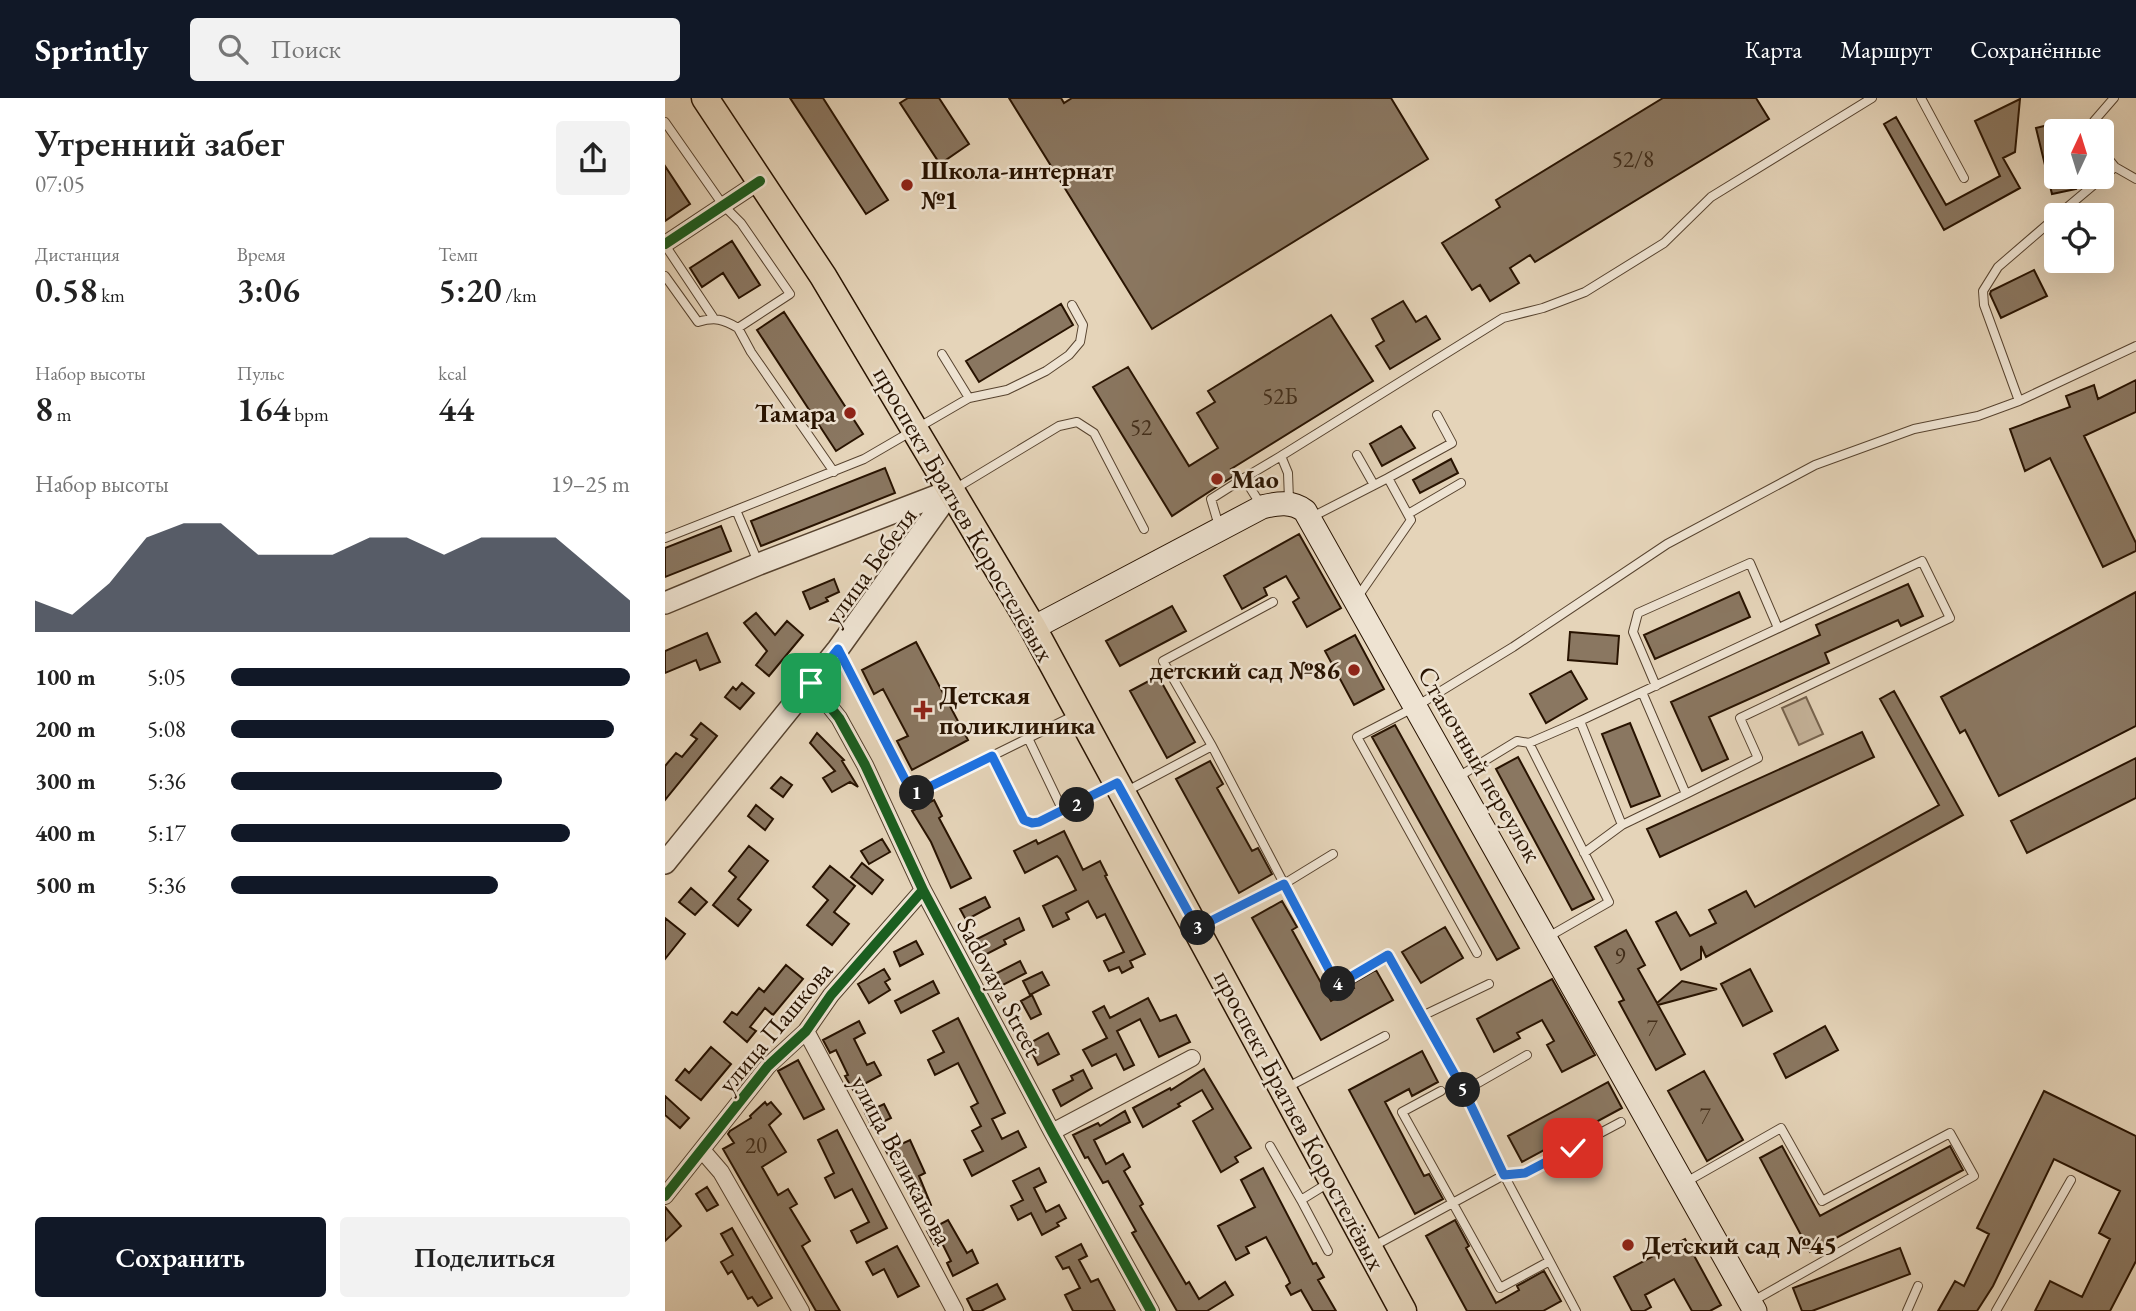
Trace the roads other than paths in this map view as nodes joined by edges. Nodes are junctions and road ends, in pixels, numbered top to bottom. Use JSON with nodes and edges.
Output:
{"nodes":[{"id":1,"x":705,"y":98,"type":"edge"},
{"id":2,"x":1872,"y":98,"type":"edge"},
{"id":3,"x":1921,"y":98,"type":"edge"},
{"id":4,"x":2114,"y":98,"type":"edge"},
{"id":5,"x":2096,"y":119,"type":"edge"},
{"id":6,"x":665,"y":122,"type":"edge"},
{"id":7,"x":2115,"y":167,"type":"joint"},
{"id":8,"x":1964,"y":178,"type":"dead end"},
{"id":9,"x":2136,"y":180,"type":"edge"},
{"id":10,"x":760,"y":181,"type":"junction"},
{"id":11,"x":2072,"y":203,"type":"edge"},
{"id":12,"x":723,"y":205,"type":"junction"},
{"id":13,"x":2044,"y":227,"type":"edge"},
{"id":14,"x":665,"y":245,"type":"edge"},
{"id":15,"x":665,"y":276,"type":"edge"},
{"id":16,"x":1072,"y":305,"type":"dead end"},
{"id":17,"x":713,"y":317,"type":"junction"},
{"id":18,"x":738,"y":328,"type":"junction"},
{"id":19,"x":2136,"y":346,"type":"edge"},
{"id":20,"x":942,"y":354,"type":"dead end"},
{"id":21,"x":969,"y":398,"type":"junction"},
{"id":22,"x":2019,"y":401,"type":"junction"},
{"id":23,"x":1437,"y":415,"type":"dead end"},
{"id":24,"x":916,"y":429,"type":"junction"},
{"id":25,"x":1357,"y":455,"type":"dead end"},
{"id":26,"x":1281,"y":456,"type":"junction"},
{"id":27,"x":834,"y":472,"type":"junction"},
{"id":28,"x":1244,"y":478,"type":"junction"},
{"id":29,"x":1388,"y":478,"type":"junction"},
{"id":30,"x":1461,"y":483,"type":"dead end"},
{"id":31,"x":1374,"y":485,"type":"junction"},
{"id":32,"x":952,"y":490,"type":"junction"},
{"id":33,"x":1289,"y":503,"type":"junction"},
{"id":34,"x":1262,"y":508,"type":"junction"},
{"id":35,"x":736,"y":510,"type":"junction"},
{"id":36,"x":1408,"y":514,"type":"junction"},
{"id":37,"x":1310,"y":518,"type":"junction"},
{"id":38,"x":1145,"y":529,"type":"dead end"},
{"id":39,"x":1220,"y":529,"type":"junction"},
{"id":40,"x":665,"y":538,"type":"edge"},
{"id":41,"x":759,"y":564,"type":"junction"},
{"id":42,"x":1356,"y":600,"type":"junction"},
{"id":43,"x":1273,"y":602,"type":"dead end"},
{"id":44,"x":665,"y":604,"type":"edge"},
{"id":45,"x":1033,"y":628,"type":"junction"},
{"id":46,"x":1778,"y":628,"type":"junction"},
{"id":47,"x":838,"y":649,"type":"junction"},
{"id":48,"x":811,"y":683,"type":"junction"},
{"id":49,"x":1655,"y":686,"type":"junction"},
{"id":50,"x":1642,"y":692,"type":"junction"},
{"id":51,"x":1415,"y":707,"type":"junction"},
{"id":52,"x":1079,"y":713,"type":"junction"},
{"id":53,"x":1580,"y":721,"type":"junction"},
{"id":54,"x":1028,"y":738,"type":"junction"},
{"id":55,"x":1529,"y":743,"type":"junction"},
{"id":56,"x":1212,"y":746,"type":"junction"},
{"id":57,"x":992,"y":756,"type":"junction"},
{"id":58,"x":1456,"y":779,"type":"junction"},
{"id":59,"x":1120,"y":788,"type":"junction"},
{"id":60,"x":1686,"y":794,"type":"junction"},
{"id":61,"x":1063,"y":811,"type":"junction"},
{"id":62,"x":1622,"y":825,"type":"junction"},
{"id":63,"x":1584,"y":853,"type":"junction"},
{"id":64,"x":1333,"y":854,"type":"dead end"},
{"id":65,"x":665,"y":863,"type":"edge"},
{"id":66,"x":1284,"y":884,"type":"junction"},
{"id":67,"x":923,"y":890,"type":"junction"},
{"id":68,"x":1197,"y":928,"type":"junction"},
{"id":69,"x":1546,"y":938,"type":"junction"},
{"id":70,"x":1477,"y":953,"type":"dead end"},
{"id":71,"x":1489,"y":985,"type":"dead end"},
{"id":72,"x":1422,"y":1016,"type":"junction"},
{"id":73,"x":806,"y":1031,"type":"junction"},
{"id":74,"x":1385,"y":1037,"type":"dead end"},
{"id":75,"x":1527,"y":1055,"type":"dead end"},
{"id":76,"x":1192,"y":1058,"type":"dead end"},
{"id":77,"x":1283,"y":1090,"type":"junction"},
{"id":78,"x":1441,"y":1091,"type":"dead end"},
{"id":79,"x":1464,"y":1091,"type":"junction"},
{"id":80,"x":1621,"y":1122,"type":"dead end"},
{"id":81,"x":1052,"y":1132,"type":"junction"},
{"id":82,"x":1270,"y":1146,"type":"dead end"},
{"id":83,"x":702,"y":1150,"type":"junction"},
{"id":84,"x":1504,"y":1175,"type":"junction"},
{"id":85,"x":2071,"y":1180,"type":"dead end"},
{"id":86,"x":1333,"y":1181,"type":"junction"},
{"id":87,"x":1684,"y":1183,"type":"junction"},
{"id":88,"x":665,"y":1196,"type":"edge"},
{"id":89,"x":1301,"y":1200,"type":"junction"},
{"id":90,"x":1453,"y":1204,"type":"junction"},
{"id":91,"x":1370,"y":1248,"type":"junction"},
{"id":92,"x":1328,"y":1251,"type":"dead end"},
{"id":93,"x":1548,"y":1262,"type":"junction"},
{"id":94,"x":1918,"y":1286,"type":"dead end"},
{"id":95,"x":1753,"y":1307,"type":"edge"},
{"id":96,"x":1574,"y":1310,"type":"edge"},
{"id":97,"x":801,"y":1311,"type":"edge"},
{"id":98,"x":955,"y":1311,"type":"edge"},
{"id":99,"x":1151,"y":1311,"type":"edge"},
{"id":100,"x":1403,"y":1311,"type":"edge"},
{"id":101,"x":1907,"y":1311,"type":"edge"},
{"id":102,"x":1996,"y":1311,"type":"edge"}],
"edges":[{"from":1,"to":10,"type":"main road","name":"проспект Братьев Коростелёвых"},
{"from":2,"to":26,"type":"lane"},
{"from":3,"to":8,"type":"lane"},
{"from":4,"to":5,"type":"lane"},
{"from":6,"to":12,"type":"lane"},
{"from":7,"to":9,"type":"lane"},
{"from":7,"to":11,"type":"lane"},
{"from":10,"to":12,"type":"street"},
{"from":10,"to":24,"type":"main road","name":"проспект Братьев Коростелёвых"},
{"from":12,"to":14,"type":"street"},
{"from":12,"to":18,"type":"lane"},
{"from":13,"to":22,"type":"lane"},
{"from":14,"to":17,"type":"lane"},
{"from":15,"to":17,"type":"lane"},
{"from":16,"to":21,"type":"lane"},
{"from":17,"to":18,"type":"lane"},
{"from":18,"to":27,"type":"lane"},
{"from":19,"to":22,"type":"lane"},
{"from":20,"to":21,"type":"lane"},
{"from":21,"to":24,"type":"lane"},
{"from":22,"to":51,"type":"lane"},
{"from":23,"to":29,"type":"lane"},
{"from":24,"to":27,"type":"lane"},
{"from":24,"to":32,"type":"main road","name":"проспект Братьев Коростелёвых"},
{"from":25,"to":31,"type":"lane"},
{"from":26,"to":28,"type":"lane"},
{"from":26,"to":33,"type":"lane"},
{"from":27,"to":35,"type":"lane"},
{"from":28,"to":34,"type":"lane"},
{"from":28,"to":39,"type":"lane"},
{"from":29,"to":31,"type":"lane"},
{"from":29,"to":36,"type":"lane"},
{"from":30,"to":36,"type":"lane"},
{"from":31,"to":37,"type":"lane"},
{"from":32,"to":38,"type":"lane"},
{"from":32,"to":41,"type":"street"},
{"from":32,"to":45,"type":"main road","name":"проспект Братьев Коростелёвых"},
{"from":32,"to":47,"type":"street","name":"улица Бебеля"},
{"from":33,"to":34,"type":"main road"},
{"from":33,"to":37,"type":"main road","name":"Станочный переулок"},
{"from":34,"to":39,"type":"main road"},
{"from":35,"to":40,"type":"lane"},
{"from":35,"to":41,"type":"lane"},
{"from":36,"to":42,"type":"lane"},
{"from":37,"to":42,"type":"main road","name":"Станочный переулок"},
{"from":39,"to":45,"type":"main road"},
{"from":41,"to":44,"type":"street"},
{"from":42,"to":51,"type":"main road","name":"Станочный переулок"},
{"from":43,"to":56,"type":"lane"},
{"from":45,"to":52,"type":"main road","name":"проспект Братьев Коростелёвых"},
{"from":46,"to":49,"type":"lane"},
{"from":46,"to":49,"type":"lane"},
{"from":46,"to":60,"type":"lane"},
{"from":47,"to":48,"type":"street","name":"улица Бебеля"},
{"from":47,"to":57,"type":"lane"},
{"from":48,"to":65,"type":"street","name":"улица Бебеля"},
{"from":48,"to":67,"type":"street","name":"Sadovaya Street"},
{"from":49,"to":50,"type":"lane"},
{"from":50,"to":53,"type":"lane"},
{"from":50,"to":60,"type":"lane"},
{"from":51,"to":58,"type":"main road","name":"Станочный переулок"},
{"from":51,"to":70,"type":"lane"},
{"from":52,"to":54,"type":"lane"},
{"from":52,"to":59,"type":"main road","name":"проспект Братьев Коростелёвых"},
{"from":53,"to":55,"type":"lane"},
{"from":53,"to":62,"type":"lane"},
{"from":54,"to":57,"type":"lane"},
{"from":54,"to":61,"type":"lane"},
{"from":55,"to":58,"type":"lane"},
{"from":55,"to":63,"type":"lane"},
{"from":56,"to":59,"type":"lane"},
{"from":56,"to":66,"type":"lane"},
{"from":57,"to":61,"type":"lane"},
{"from":58,"to":69,"type":"main road","name":"Станочный переулок"},
{"from":59,"to":61,"type":"lane"},
{"from":59,"to":68,"type":"main road","name":"проспект Братьев Коростелёвых"},
{"from":60,"to":62,"type":"lane"},
{"from":62,"to":63,"type":"lane"},
{"from":63,"to":69,"type":"lane"},
{"from":64,"to":66,"type":"lane"},
{"from":66,"to":68,"type":"lane"},
{"from":66,"to":72,"type":"lane"},
{"from":67,"to":73,"type":"street","name":"улица Пашкова"},
{"from":67,"to":81,"type":"street","name":"Sadovaya Street"},
{"from":68,"to":77,"type":"main road","name":"проспект Братьев Коростелёвых"},
{"from":69,"to":87,"type":"main road","name":"Станочный переулок"},
{"from":71,"to":72,"type":"lane"},
{"from":72,"to":79,"type":"lane"},
{"from":73,"to":83,"type":"street","name":"улица Пашкова"},
{"from":73,"to":98,"type":"street","name":"улица Великанова"},
{"from":74,"to":77,"type":"lane"},
{"from":75,"to":79,"type":"lane"},
{"from":76,"to":81,"type":"street"},
{"from":77,"to":86,"type":"main road","name":"проспект Братьев Коростелёвых"},
{"from":78,"to":90,"type":"lane"},
{"from":79,"to":84,"type":"lane"},
{"from":80,"to":84,"type":"lane"},
{"from":81,"to":99,"type":"street","name":"Sadovaya Street"},
{"from":82,"to":89,"type":"lane"},
{"from":83,"to":88,"type":"street","name":"улица Пашкова"},
{"from":83,"to":97,"type":"street"},
{"from":84,"to":90,"type":"lane"},
{"from":84,"to":93,"type":"lane"},
{"from":85,"to":102,"type":"lane"},
{"from":86,"to":89,"type":"lane"},
{"from":86,"to":91,"type":"main road","name":"проспект Братьев Коростелёвых"},
{"from":87,"to":95,"type":"main road","name":"Станочный переулок"},
{"from":87,"to":95,"type":"lane"},
{"from":89,"to":92,"type":"lane"},
{"from":90,"to":91,"type":"lane"},
{"from":90,"to":93,"type":"lane"},
{"from":91,"to":100,"type":"main road","name":"проспект Братьев Коростелёвых"},
{"from":93,"to":96,"type":"lane"},
{"from":94,"to":101,"type":"lane"}]}
